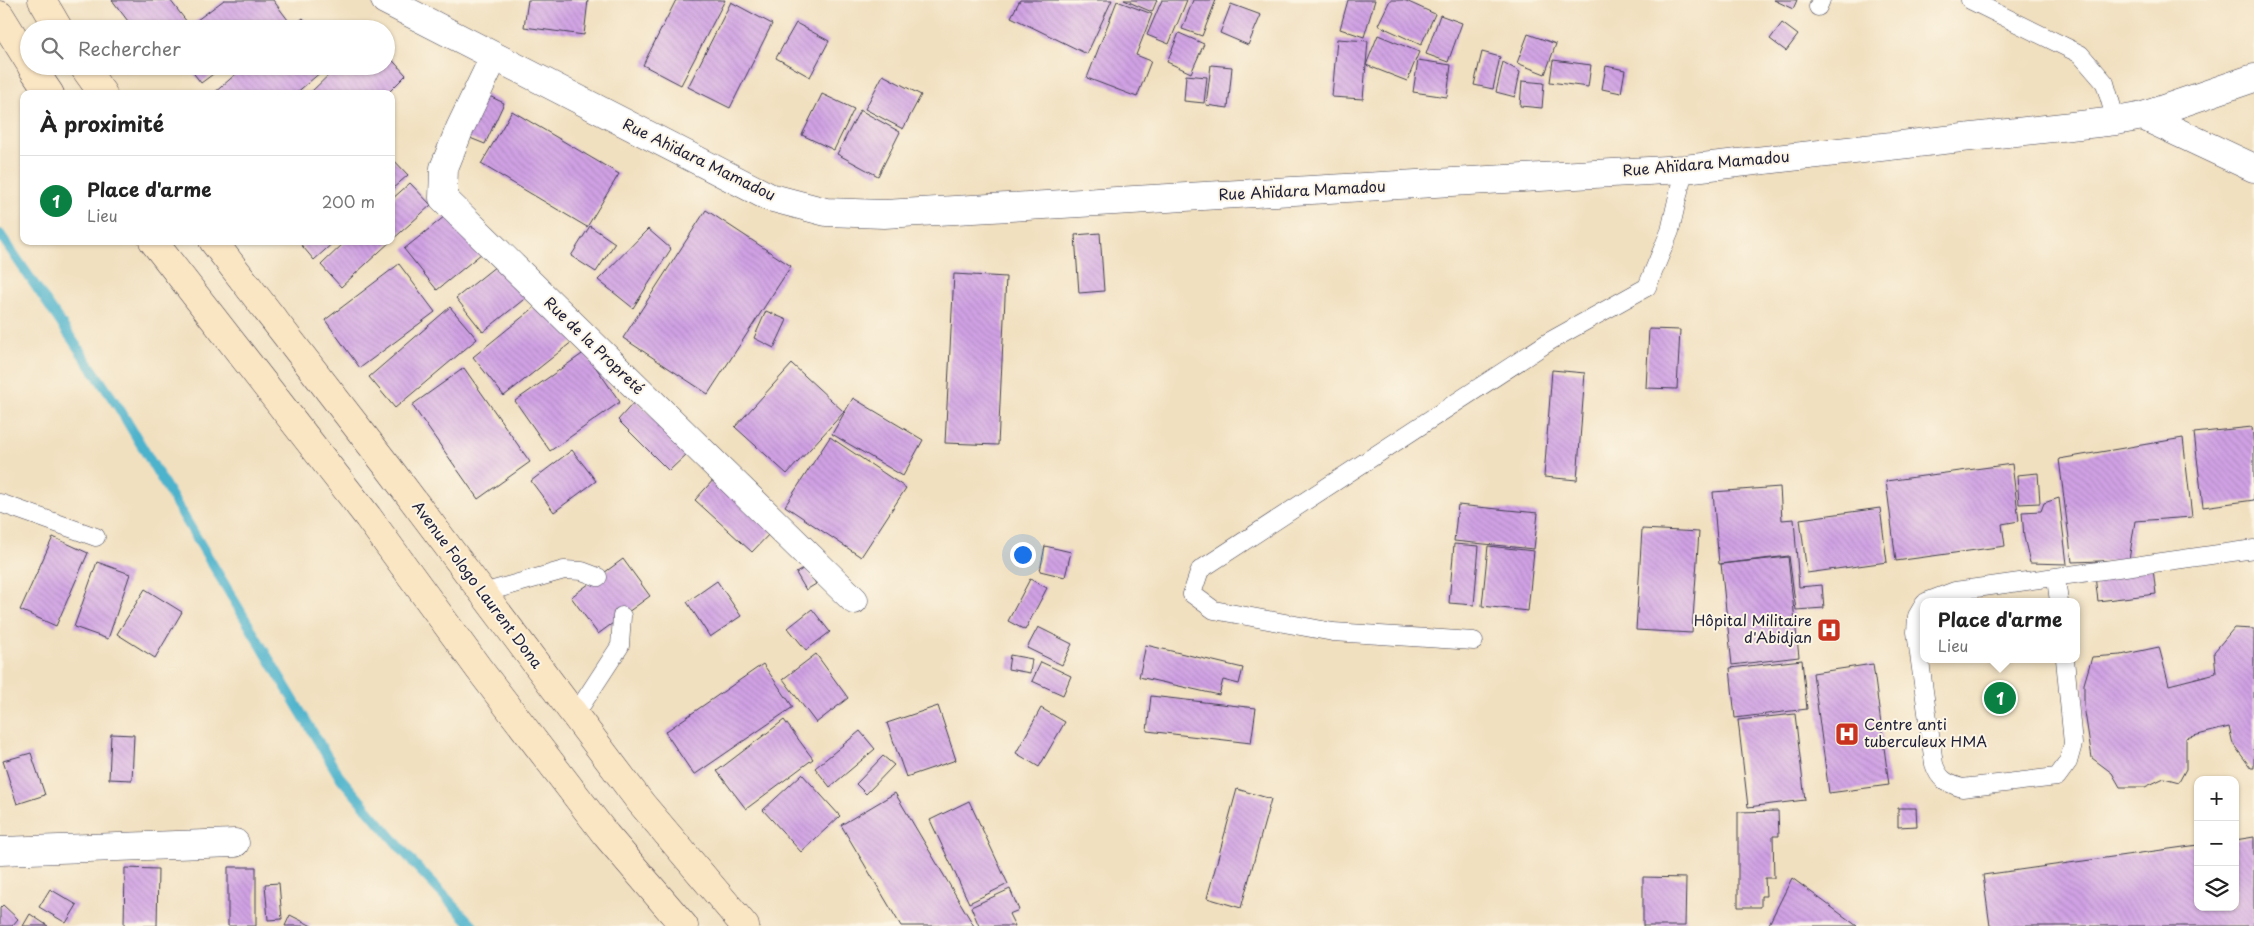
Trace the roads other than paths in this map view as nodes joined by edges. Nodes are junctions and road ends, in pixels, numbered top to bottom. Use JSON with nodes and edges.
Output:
{"nodes":[{"id":1,"x":42,"y":0,"type":"edge"},
{"id":2,"x":385,"y":0,"type":"edge"},
{"id":3,"x":1970,"y":0,"type":"edge"},
{"id":4,"x":0,"y":15,"type":"edge"},
{"id":5,"x":54,"y":20,"type":"edge"},
{"id":6,"x":20,"y":47,"type":"edge"},
{"id":7,"x":494,"y":57,"type":"junction"},
{"id":8,"x":38,"y":75,"type":"edge"},
{"id":9,"x":89,"y":75,"type":"edge"},
{"id":10,"x":2254,"y":78,"type":"edge"},
{"id":11,"x":47,"y":90,"type":"edge"},
{"id":12,"x":100,"y":90,"type":"edge"},
{"id":13,"x":2143,"y":116,"type":"junction"},
{"id":14,"x":2116,"y":121,"type":"junction"},
{"id":15,"x":2254,"y":168,"type":"edge"},
{"id":16,"x":1684,"y":169,"type":"junction"},
{"id":17,"x":156,"y":245,"type":"edge"},
{"id":18,"x":216,"y":245,"type":"edge"},
{"id":19,"x":0,"y":503,"type":"edge"},
{"id":20,"x":96,"y":538,"type":"dead end"},
{"id":21,"x":2254,"y":550,"type":"edge"},
{"id":22,"x":598,"y":577,"type":"dead end"},
{"id":23,"x":2056,"y":578,"type":"junction"},
{"id":24,"x":483,"y":593,"type":"junction"},
{"id":25,"x":1938,"y":598,"type":"edge"},
{"id":26,"x":2058,"y":598,"type":"edge"},
{"id":27,"x":854,"y":600,"type":"dead end"},
{"id":28,"x":1920,"y":611,"type":"edge"},
{"id":29,"x":622,"y":616,"type":"dead end"},
{"id":30,"x":1474,"y":641,"type":"dead end"},
{"id":31,"x":1920,"y":661,"type":"edge"},
{"id":32,"x":1920,"y":663,"type":"edge"},
{"id":33,"x":2065,"y":663,"type":"edge"},
{"id":34,"x":575,"y":716,"type":"junction"},
{"id":35,"x":236,"y":843,"type":"dead end"},
{"id":36,"x":0,"y":851,"type":"edge"},
{"id":37,"x":684,"y":926,"type":"edge"},
{"id":38,"x":745,"y":926,"type":"edge"}],
"edges":[{"from":1,"to":5,"type":"main road"},
{"from":2,"to":7,"type":"street","name":"Rue Ahïdara Mamadou"},
{"from":3,"to":14,"type":"lane"},
{"from":4,"to":6,"type":"main road"},
{"from":7,"to":16,"type":"street","name":"Rue Ahïdara Mamadou"},
{"from":7,"to":27,"type":"street","name":"Rue de la Propreté"},
{"from":8,"to":11,"type":"main road"},
{"from":9,"to":12,"type":"main road"},
{"from":10,"to":13,"type":"street","name":"Rue Ahïdara Mamadou"},
{"from":13,"to":14,"type":"street","name":"Rue Ahïdara Mamadou"},
{"from":13,"to":15,"type":"street"},
{"from":14,"to":16,"type":"street","name":"Rue Ahïdara Mamadou"},
{"from":16,"to":30,"type":"lane"},
{"from":17,"to":37,"type":"main road"},
{"from":18,"to":24,"type":"main road","name":"Avenue Fologo Laurent Dona"},
{"from":19,"to":20,"type":"lane"},
{"from":21,"to":23,"type":"lane"},
{"from":22,"to":24,"type":"lane"},
{"from":23,"to":25,"type":"lane"},
{"from":23,"to":26,"type":"lane"},
{"from":24,"to":34,"type":"main road","name":"Avenue Fologo Laurent Dona"},
{"from":28,"to":31,"type":"lane"},
{"from":29,"to":34,"type":"lane"},
{"from":32,"to":33,"type":"lane"},
{"from":34,"to":38,"type":"main road","name":"Avenue Fologo Laurent Dona"},
{"from":35,"to":36,"type":"street"}]}
